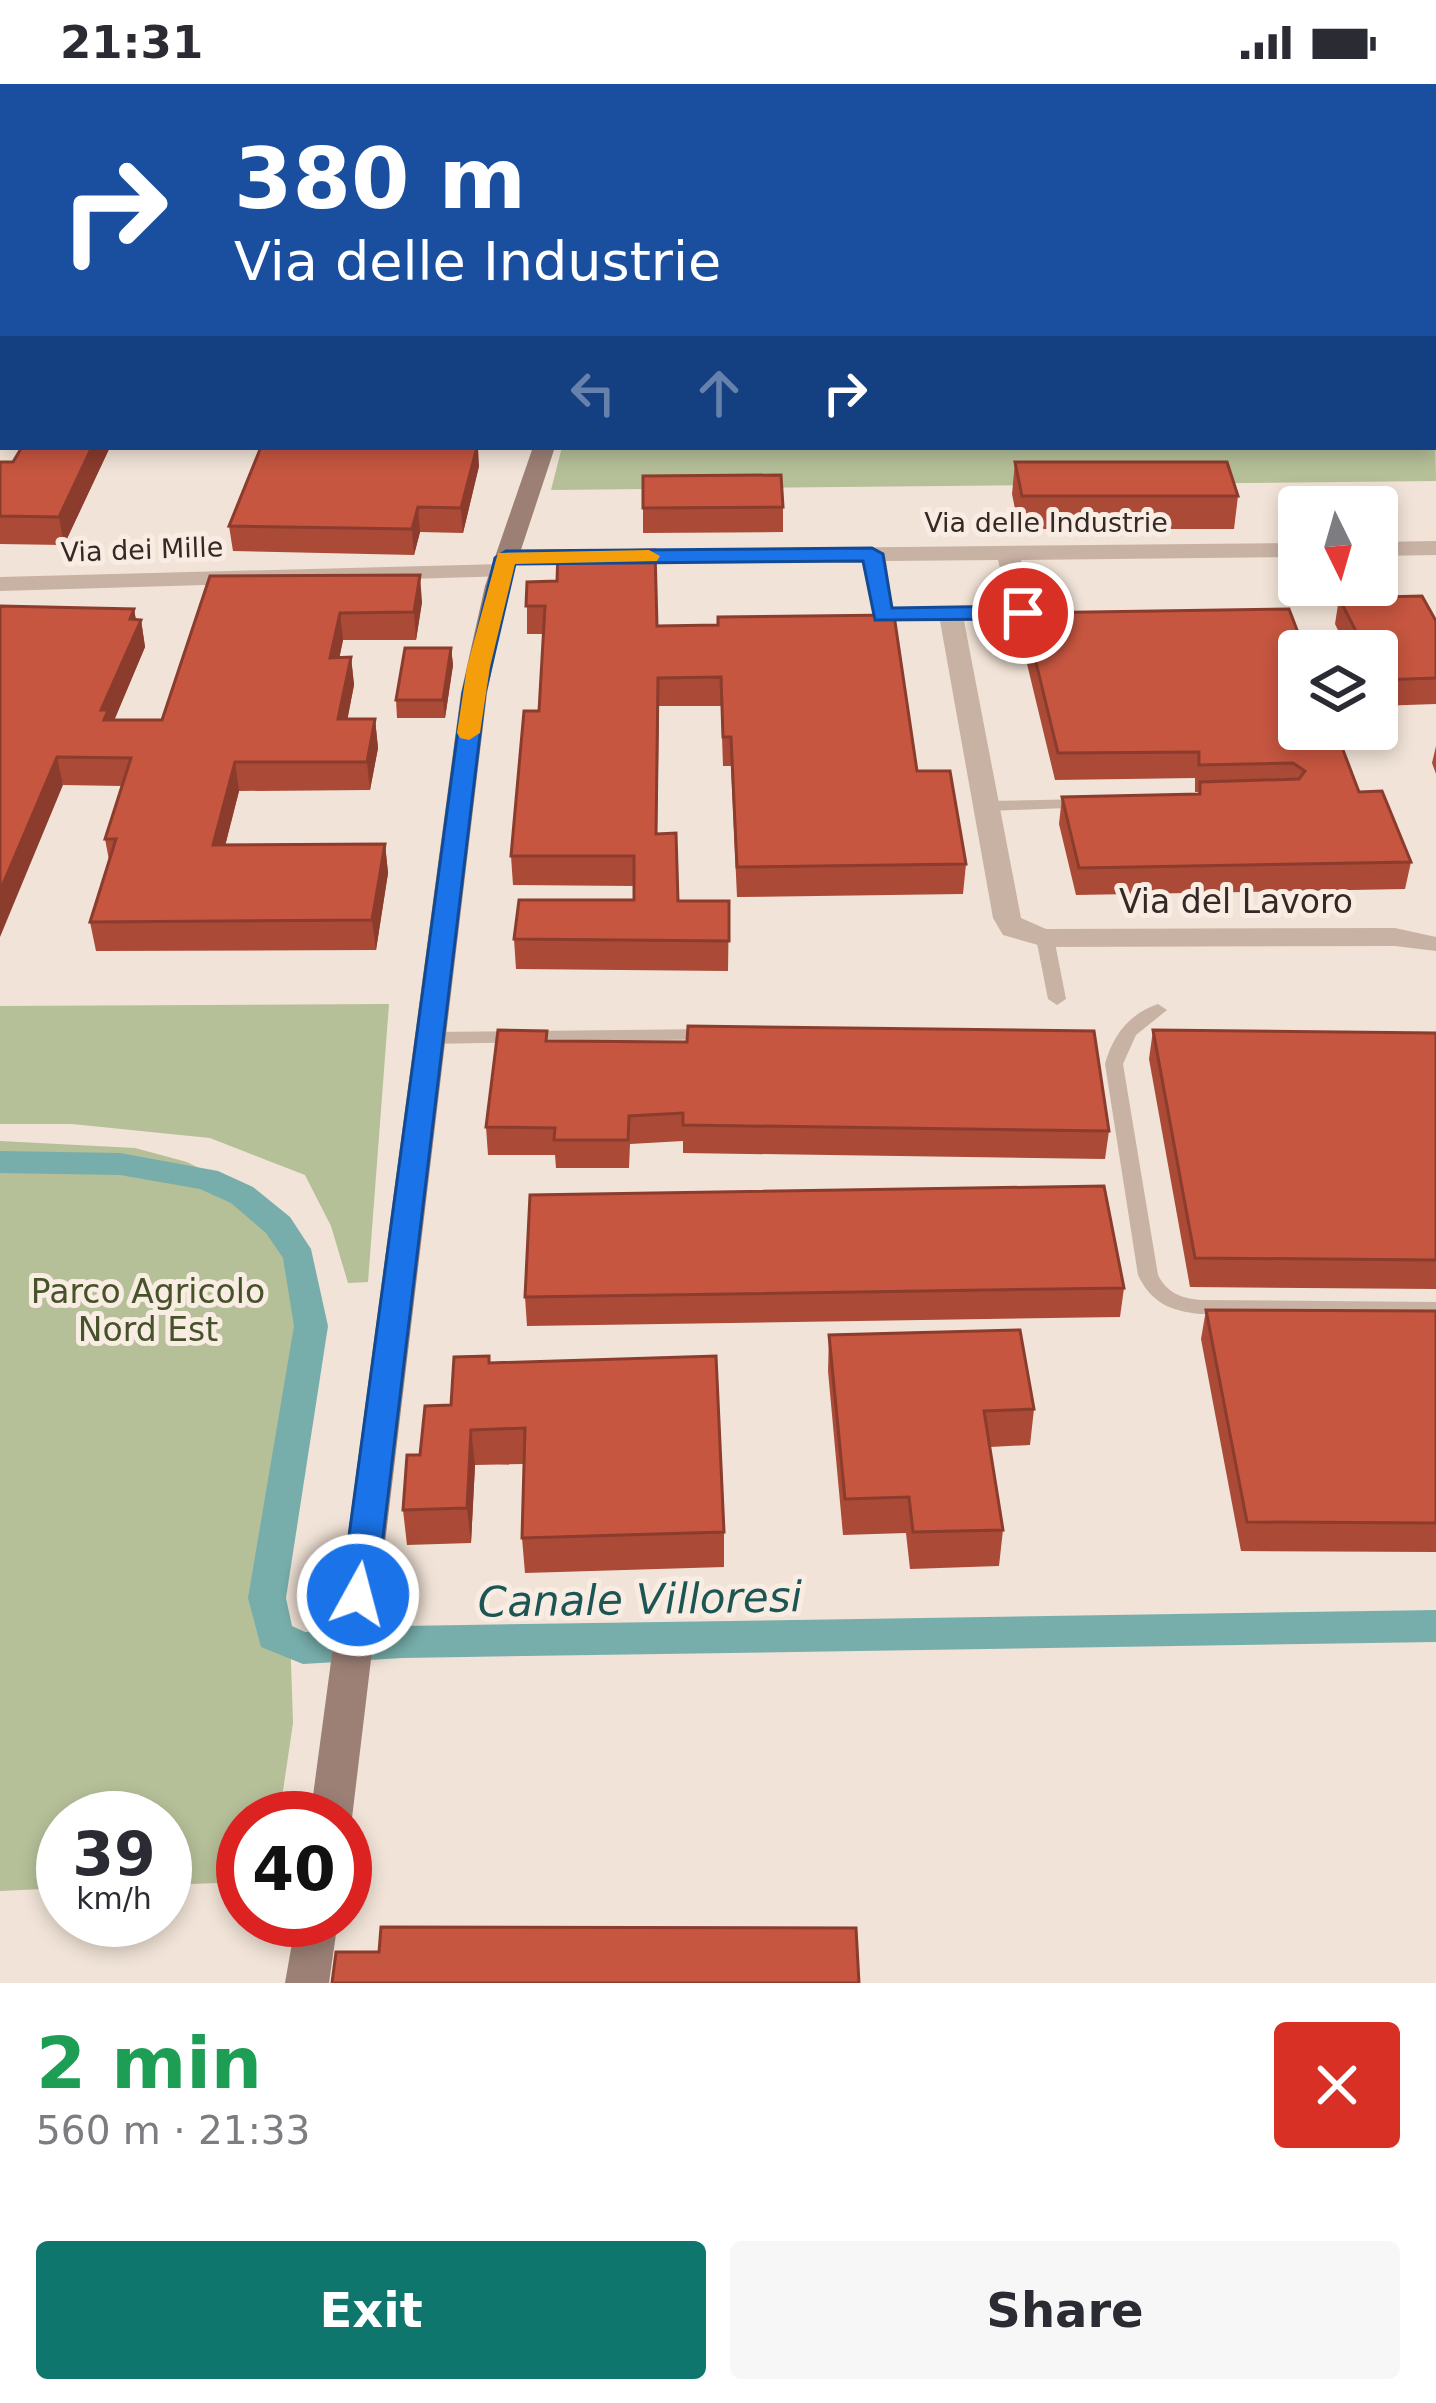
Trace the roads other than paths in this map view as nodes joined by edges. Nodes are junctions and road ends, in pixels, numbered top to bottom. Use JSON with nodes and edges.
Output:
{"nodes":[{"id":1,"x":543,"y":450,"type":"edge"},
{"id":2,"x":1436,"y":548,"type":"edge"},
{"id":3,"x":1398,"y":549,"type":"edge"},
{"id":4,"x":1278,"y":550,"type":"edge"},
{"id":5,"x":1008,"y":553,"type":"junction"},
{"id":6,"x":872,"y":554,"type":"junction"},
{"id":7,"x":504,"y":564,"type":"junction"},
{"id":8,"x":0,"y":584,"type":"edge"},
{"id":9,"x":951,"y":614,"type":"junction"},
{"id":10,"x":1104,"y":803,"type":"edge"},
{"id":11,"x":989,"y":806,"type":"junction"},
{"id":12,"x":1045,"y":938,"type":"junction"},
{"id":13,"x":1431,"y":947,"type":"edge"},
{"id":14,"x":1057,"y":999,"type":"dead end"},
{"id":15,"x":1158,"y":1010,"type":"dead end"},
{"id":16,"x":722,"y":1035,"type":"edge"},
{"id":17,"x":429,"y":1038,"type":"junction"},
{"id":18,"x":1436,"y":1309,"type":"edge"},
{"id":19,"x":334,"y":1791,"type":"edge"},
{"id":20,"x":313,"y":1947,"type":"edge"},
{"id":21,"x":307,"y":1983,"type":"edge"}],
"edges":[{"from":1,"to":7,"type":"street"},
{"from":2,"to":3,"type":"street"},
{"from":4,"to":5,"type":"street","name":"Via delle Industrie"},
{"from":5,"to":6,"type":"street","name":"Via delle Industrie"},
{"from":5,"to":9,"type":"street"},
{"from":6,"to":7,"type":"street","name":"Via delle Industrie"},
{"from":6,"to":9,"type":"street"},
{"from":7,"to":8,"type":"street","name":"Via dei Mille"},
{"from":7,"to":17,"type":"street"},
{"from":9,"to":11,"type":"street"},
{"from":10,"to":11,"type":"lane"},
{"from":11,"to":12,"type":"street"},
{"from":12,"to":13,"type":"street","name":"Via del Lavoro"},
{"from":12,"to":14,"type":"lane"},
{"from":15,"to":18,"type":"lane"},
{"from":16,"to":17,"type":"lane"},
{"from":17,"to":19,"type":"street"},
{"from":20,"to":21,"type":"street"}]}
